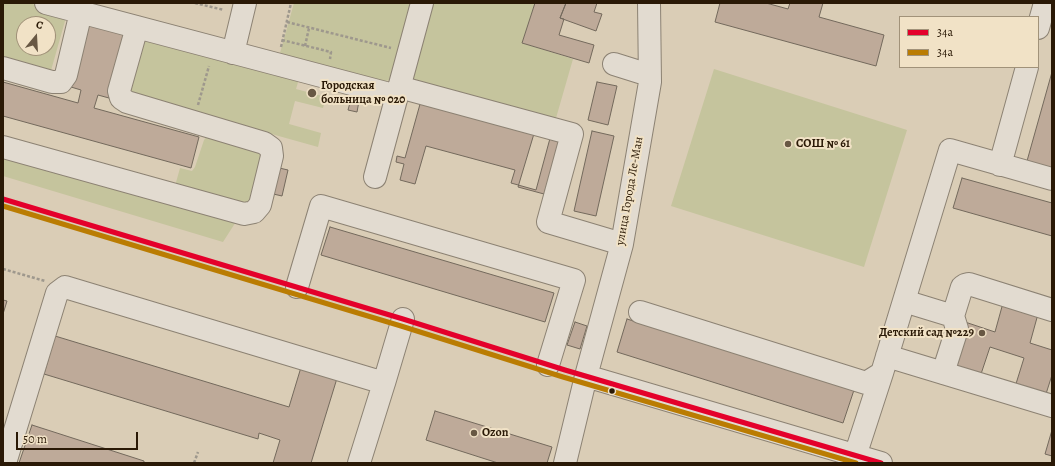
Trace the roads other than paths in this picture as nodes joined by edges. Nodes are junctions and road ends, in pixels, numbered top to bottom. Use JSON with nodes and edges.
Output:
{"nodes":[{"id":1,"x":46,"y":3,"type":"edge"},
{"id":2,"x":422,"y":3,"type":"edge"},
{"id":3,"x":649,"y":3,"type":"edge"},
{"id":4,"x":1045,"y":3,"type":"edge"},
{"id":5,"x":244,"y":9,"type":"edge"},
{"id":6,"x":81,"y":12,"type":"junction"},
{"id":7,"x":1039,"y":24,"type":"edge"},
{"id":8,"x":137,"y":27,"type":"junction"},
{"id":9,"x":233,"y":53,"type":"junction"},
{"id":10,"x":614,"y":64,"type":"dead end"},
{"id":11,"x":3,"y":68,"type":"edge"},
{"id":12,"x":1027,"y":68,"type":"edge"},
{"id":13,"x":650,"y":75,"type":"junction"},
{"id":14,"x":398,"y":91,"type":"junction"},
{"id":15,"x":3,"y":147,"type":"edge"},
{"id":16,"x":1000,"y":164,"type":"junction"},
{"id":17,"x":375,"y":177,"type":"dead end"},
{"id":18,"x":1052,"y":179,"type":"edge"},
{"id":19,"x":622,"y":244,"type":"junction"},
{"id":20,"x":297,"y":287,"type":"dead end"},
{"id":21,"x":904,"y":301,"type":"junction"},
{"id":22,"x":1052,"y":310,"type":"edge"},
{"id":23,"x":640,"y":312,"type":"dead end"},
{"id":24,"x":953,"y":316,"type":"junction"},
{"id":25,"x":403,"y":320,"type":"dead end"},
{"id":26,"x":548,"y":365,"type":"dead end"},
{"id":27,"x":884,"y":365,"type":"junction"},
{"id":28,"x":943,"y":373,"type":"junction"},
{"id":29,"x":586,"y":376,"type":"junction"},
{"id":30,"x":384,"y":383,"type":"junction"},
{"id":31,"x":1052,"y":406,"type":"edge"},
{"id":32,"x":855,"y":456,"type":"junction"},
{"id":33,"x":5,"y":463,"type":"edge"},
{"id":34,"x":359,"y":463,"type":"edge"},
{"id":35,"x":565,"y":463,"type":"edge"},
{"id":36,"x":881,"y":463,"type":"edge"}],
"edges":[{"from":1,"to":6,"type":"street"},
{"from":2,"to":14,"type":"street"},
{"from":3,"to":13,"type":"street","name":"улица Города Ле-Ман"},
{"from":4,"to":7,"type":"street"},
{"from":5,"to":9,"type":"street"},
{"from":6,"to":8,"type":"street"},
{"from":6,"to":11,"type":"street"},
{"from":8,"to":9,"type":"street"},
{"from":8,"to":15,"type":"street"},
{"from":9,"to":14,"type":"street"},
{"from":10,"to":13,"type":"street"},
{"from":12,"to":16,"type":"street"},
{"from":13,"to":19,"type":"street","name":"улица Города Ле-Ман"},
{"from":14,"to":17,"type":"street"},
{"from":14,"to":19,"type":"street"},
{"from":16,"to":18,"type":"street"},
{"from":16,"to":21,"type":"street"},
{"from":19,"to":29,"type":"street","name":"улица Города Ле-Ман"},
{"from":20,"to":26,"type":"street"},
{"from":21,"to":24,"type":"street"},
{"from":21,"to":27,"type":"street"},
{"from":22,"to":24,"type":"street"},
{"from":23,"to":27,"type":"street"},
{"from":24,"to":28,"type":"street"},
{"from":25,"to":30,"type":"street"},
{"from":27,"to":28,"type":"street"},
{"from":27,"to":32,"type":"street"},
{"from":28,"to":31,"type":"street"},
{"from":29,"to":32,"type":"street"},
{"from":29,"to":35,"type":"street","name":"улица Города Ле-Ман"},
{"from":30,"to":33,"type":"street"},
{"from":30,"to":34,"type":"street"},
{"from":32,"to":36,"type":"street"}]}
